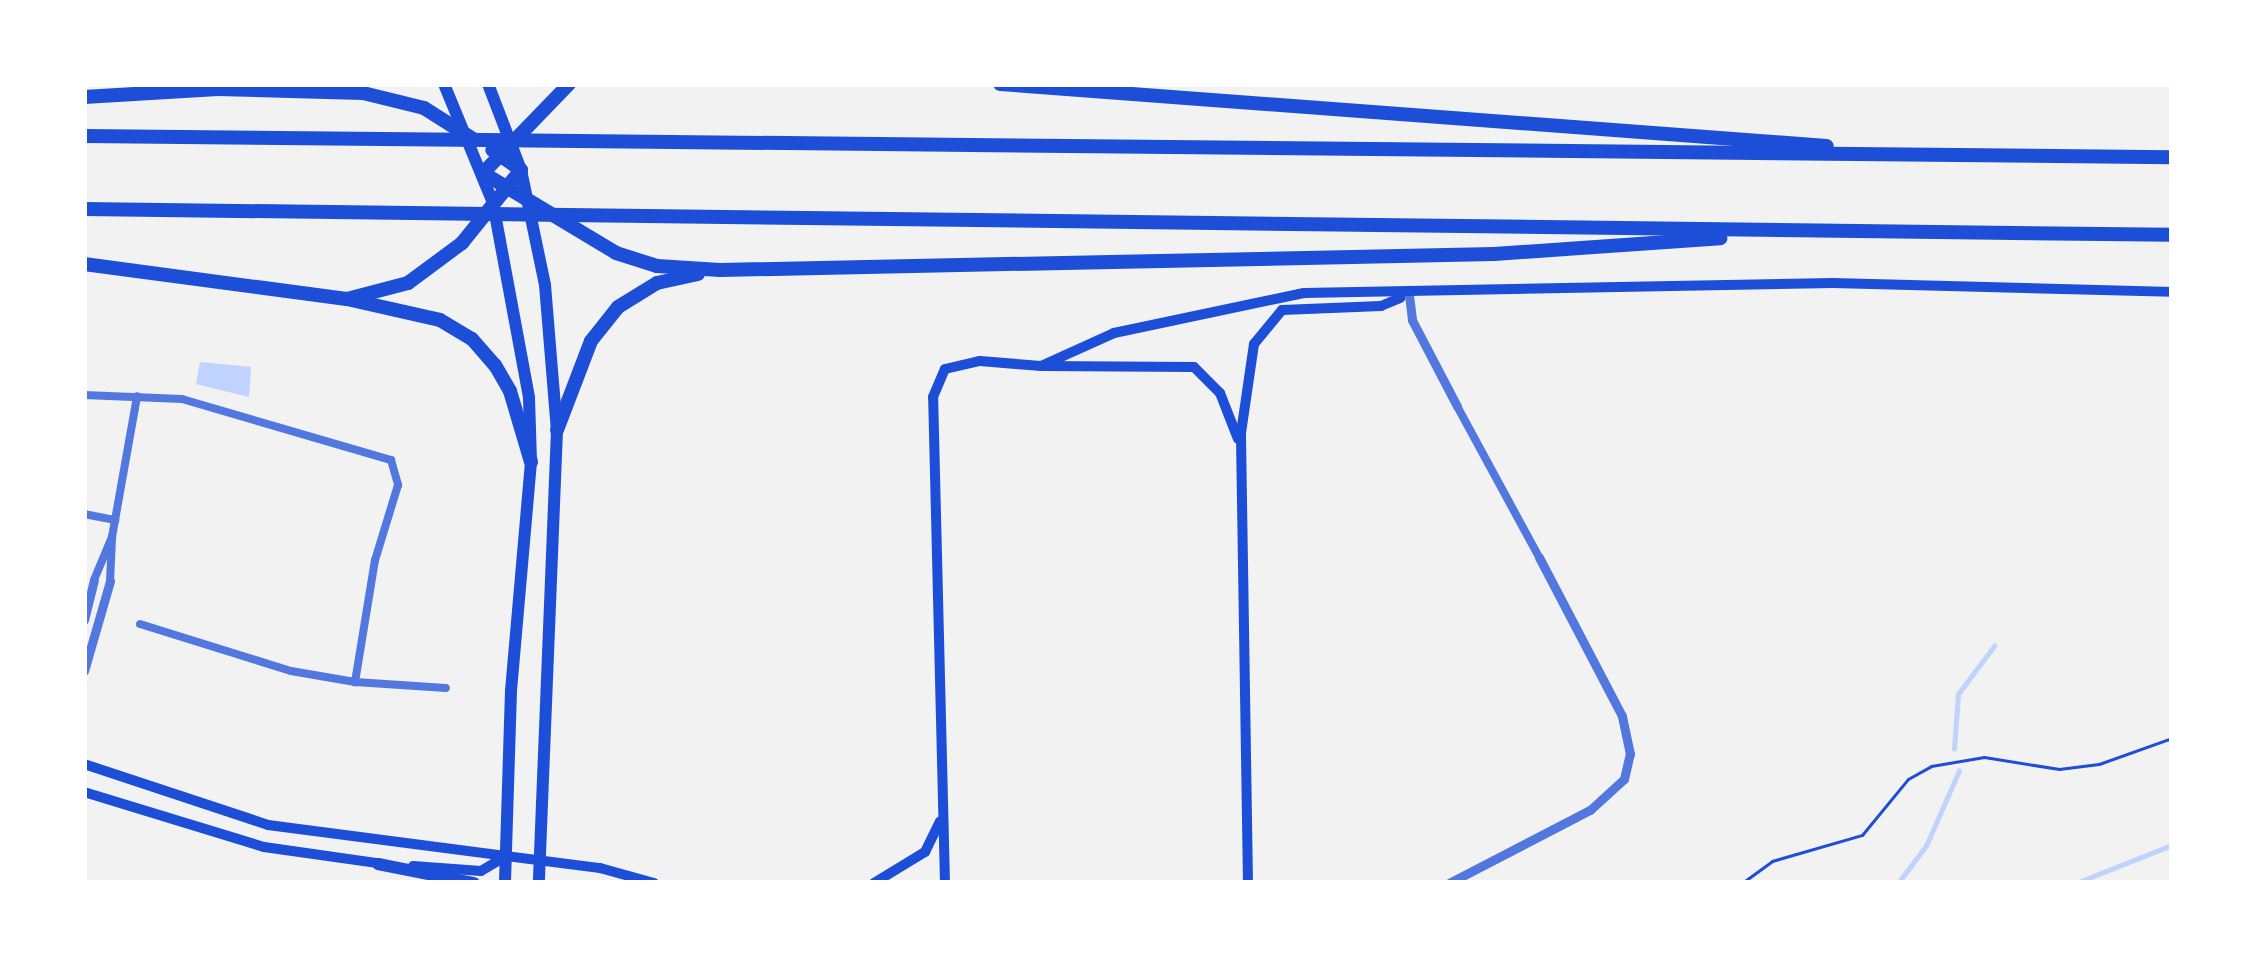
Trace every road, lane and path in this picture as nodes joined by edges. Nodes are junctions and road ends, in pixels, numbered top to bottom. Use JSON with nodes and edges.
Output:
{"nodes":[{"id":1,"x":250,"y":84,"type":"edge"},
{"id":2,"x":444,"y":84,"type":"edge"},
{"id":3,"x":488,"y":84,"type":"edge"},
{"id":4,"x":569,"y":84,"type":"edge"},
{"id":5,"x":1000,"y":84,"type":"edge"},
{"id":6,"x":218,"y":89,"type":"junction"},
{"id":7,"x":84,"y":97,"type":"edge"},
{"id":8,"x":84,"y":136,"type":"edge"},
{"id":9,"x":469,"y":136,"type":"junction"},
{"id":10,"x":511,"y":141,"type":"junction"},
{"id":11,"x":498,"y":154,"type":"junction"},
{"id":12,"x":1964,"y":157,"type":"junction"},
{"id":13,"x":2172,"y":157,"type":"edge"},
{"id":14,"x":521,"y":170,"type":"junction"},
{"id":15,"x":483,"y":173,"type":"junction"},
{"id":16,"x":507,"y":187,"type":"junction"},
{"id":17,"x":524,"y":196,"type":"junction"},
{"id":18,"x":493,"y":203,"type":"junction"},
{"id":19,"x":84,"y":209,"type":"edge"},
{"id":20,"x":1816,"y":231,"type":"junction"},
{"id":21,"x":2172,"y":235,"type":"edge"},
{"id":22,"x":84,"y":264,"type":"edge"},
{"id":23,"x":720,"y":270,"type":"junction"},
{"id":24,"x":2172,"y":292,"type":"edge"},
{"id":25,"x":1408,"y":295,"type":"junction"},
{"id":26,"x":347,"y":298,"type":"junction"},
{"id":27,"x":1040,"y":366,"type":"junction"},
{"id":28,"x":84,"y":394,"type":"edge"},
{"id":29,"x":137,"y":396,"type":"junction"},
{"id":30,"x":1457,"y":406,"type":"joint"},
{"id":31,"x":557,"y":430,"type":"junction"},
{"id":32,"x":1241,"y":448,"type":"junction"},
{"id":33,"x":531,"y":462,"type":"junction"},
{"id":34,"x":84,"y":514,"type":"edge"},
{"id":35,"x":115,"y":520,"type":"junction"},
{"id":36,"x":112,"y":536,"type":"junction"},
{"id":37,"x":1539,"y":557,"type":"joint"},
{"id":38,"x":94,"y":580,"type":"joint"},
{"id":39,"x":110,"y":581,"type":"joint"},
{"id":40,"x":103,"y":613,"type":"junction"},
{"id":41,"x":86,"y":614,"type":"edge"},
{"id":42,"x":140,"y":624,"type":"dead end"},
{"id":43,"x":84,"y":671,"type":"edge"},
{"id":44,"x":355,"y":682,"type":"junction"},
{"id":45,"x":446,"y":688,"type":"dead end"},
{"id":46,"x":2172,"y":738,"type":"edge"},
{"id":47,"x":84,"y":764,"type":"edge"},
{"id":48,"x":84,"y":791,"type":"edge"},
{"id":49,"x":943,"y":812,"type":"junction"},
{"id":50,"x":504,"y":857,"type":"junction"},
{"id":51,"x":538,"y":859,"type":"junction"},
{"id":52,"x":378,"y":864,"type":"junction"},
{"id":53,"x":474,"y":883,"type":"edge"},
{"id":54,"x":505,"y":883,"type":"edge"},
{"id":55,"x":539,"y":883,"type":"edge"},
{"id":56,"x":654,"y":883,"type":"edge"},
{"id":57,"x":874,"y":883,"type":"edge"},
{"id":58,"x":945,"y":883,"type":"edge"},
{"id":59,"x":1248,"y":883,"type":"edge"},
{"id":60,"x":1449,"y":883,"type":"edge"},
{"id":61,"x":1742,"y":883,"type":"edge"}],
"edges":[{"from":1,"to":6,"type":"highway"},
{"from":2,"to":9,"type":"main road"},
{"from":3,"to":10,"type":"main road"},
{"from":4,"to":10,"type":"highway"},
{"from":5,"to":12,"type":"highway"},
{"from":6,"to":7,"type":"highway"},
{"from":6,"to":9,"type":"highway"},
{"from":8,"to":12,"type":"highway"},
{"from":9,"to":11,"type":"highway"},
{"from":9,"to":15,"type":"main road"},
{"from":10,"to":11,"type":"highway"},
{"from":10,"to":14,"type":"main road"},
{"from":11,"to":14,"type":"highway"},
{"from":11,"to":15,"type":"highway"},
{"from":12,"to":13,"type":"highway"},
{"from":14,"to":16,"type":"highway"},
{"from":14,"to":17,"type":"main road"},
{"from":15,"to":16,"type":"highway"},
{"from":15,"to":18,"type":"main road"},
{"from":16,"to":17,"type":"highway"},
{"from":16,"to":18,"type":"highway"},
{"from":17,"to":23,"type":"highway"},
{"from":17,"to":31,"type":"main road"},
{"from":18,"to":26,"type":"highway"},
{"from":18,"to":33,"type":"main road"},
{"from":19,"to":20,"type":"highway"},
{"from":20,"to":21,"type":"highway"},
{"from":20,"to":23,"type":"highway"},
{"from":22,"to":26,"type":"highway"},
{"from":23,"to":31,"type":"highway"},
{"from":24,"to":25,"type":"main road"},
{"from":25,"to":27,"type":"main road"},
{"from":25,"to":30,"type":"street"},
{"from":25,"to":32,"type":"main road"},
{"from":26,"to":33,"type":"highway"},
{"from":27,"to":32,"type":"main road"},
{"from":27,"to":49,"type":"main road"},
{"from":28,"to":29,"type":"street"},
{"from":29,"to":35,"type":"street"},
{"from":29,"to":44,"type":"street"},
{"from":30,"to":37,"type":"street"},
{"from":31,"to":51,"type":"main road"},
{"from":32,"to":59,"type":"main road"},
{"from":33,"to":50,"type":"main road"},
{"from":34,"to":35,"type":"street"},
{"from":35,"to":36,"type":"street"},
{"from":36,"to":38,"type":"street"},
{"from":36,"to":39,"type":"street"},
{"from":37,"to":60,"type":"street"},
{"from":38,"to":41,"type":"street"},
{"from":39,"to":40,"type":"street"},
{"from":40,"to":41,"type":"street"},
{"from":40,"to":43,"type":"street"},
{"from":42,"to":44,"type":"street"},
{"from":44,"to":45,"type":"street"},
{"from":46,"to":61,"type":"path"},
{"from":47,"to":50,"type":"main road"},
{"from":48,"to":52,"type":"main road"},
{"from":49,"to":57,"type":"main road"},
{"from":49,"to":58,"type":"main road"},
{"from":50,"to":51,"type":"main road"},
{"from":50,"to":52,"type":"main road"},
{"from":50,"to":54,"type":"main road"},
{"from":51,"to":55,"type":"main road"},
{"from":51,"to":56,"type":"main road"},
{"from":52,"to":53,"type":"main road"}]}
